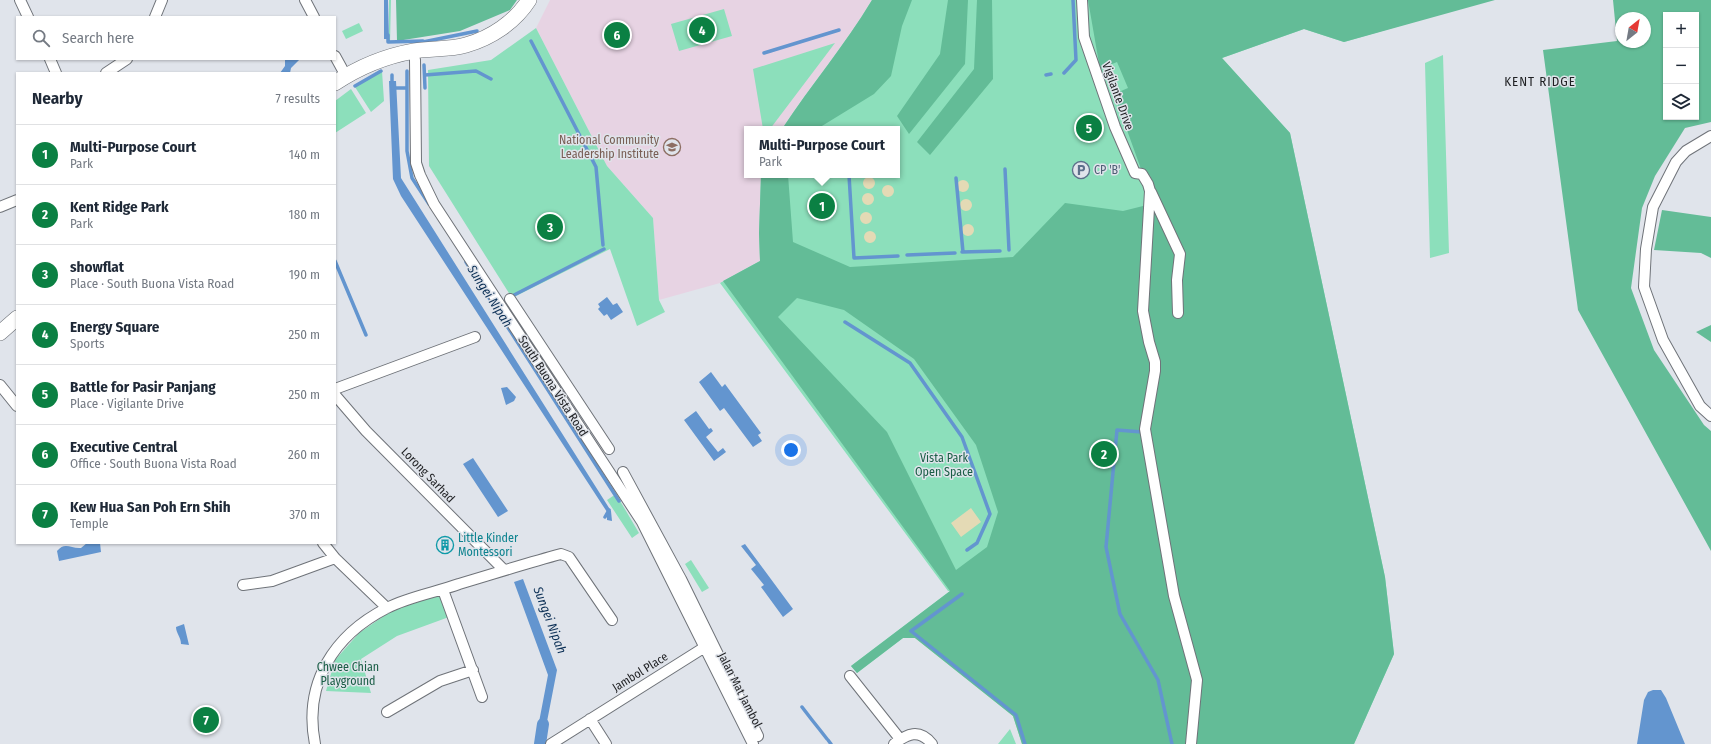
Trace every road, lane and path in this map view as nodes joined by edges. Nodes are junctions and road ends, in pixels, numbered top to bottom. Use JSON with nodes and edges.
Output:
{"nodes":[{"id":1,"x":20,"y":0,"type":"edge"},
{"id":2,"x":162,"y":0,"type":"edge"},
{"id":3,"x":305,"y":0,"type":"edge"},
{"id":4,"x":529,"y":0,"type":"edge"},
{"id":5,"x":1082,"y":0,"type":"edge"},
{"id":6,"x":28,"y":16,"type":"edge"},
{"id":7,"x":155,"y":16,"type":"edge"},
{"id":8,"x":313,"y":16,"type":"edge"},
{"id":9,"x":413,"y":51,"type":"junction"},
{"id":10,"x":50,"y":60,"type":"edge"},
{"id":11,"x":126,"y":60,"type":"edge"},
{"id":12,"x":336,"y":60,"type":"edge"},
{"id":13,"x":56,"y":72,"type":"edge"},
{"id":14,"x":108,"y":72,"type":"edge"},
{"id":15,"x":341,"y":79,"type":"edge"},
{"id":16,"x":1711,"y":136,"type":"edge"},
{"id":17,"x":1150,"y":191,"type":"junction"},
{"id":18,"x":16,"y":200,"type":"edge"},
{"id":19,"x":0,"y":207,"type":"edge"},
{"id":20,"x":510,"y":299,"type":"dead end"},
{"id":21,"x":1178,"y":313,"type":"dead end"},
{"id":22,"x":16,"y":319,"type":"edge"},
{"id":23,"x":0,"y":333,"type":"edge"},
{"id":24,"x":475,"y":337,"type":"dead end"},
{"id":25,"x":0,"y":385,"type":"edge"},
{"id":26,"x":336,"y":389,"type":"edge"},
{"id":27,"x":336,"y":396,"type":"edge"},
{"id":28,"x":16,"y":405,"type":"edge"},
{"id":29,"x":1711,"y":416,"type":"edge"},
{"id":30,"x":609,"y":449,"type":"dead end"},
{"id":31,"x":623,"y":472,"type":"dead end"},
{"id":32,"x":324,"y":544,"type":"edge"},
{"id":33,"x":335,"y":558,"type":"junction"},
{"id":34,"x":504,"y":570,"type":"junction"},
{"id":35,"x":243,"y":585,"type":"dead end"},
{"id":36,"x":443,"y":590,"type":"junction"},
{"id":37,"x":387,"y":608,"type":"junction"},
{"id":38,"x":612,"y":620,"type":"dead end"},
{"id":39,"x":704,"y":647,"type":"junction"},
{"id":40,"x":473,"y":670,"type":"junction"},
{"id":41,"x":850,"y":676,"type":"dead end"},
{"id":42,"x":482,"y":696,"type":"dead end"},
{"id":43,"x":387,"y":712,"type":"dead end"},
{"id":44,"x":590,"y":719,"type":"junction"},
{"id":45,"x":755,"y":740,"type":"edge"},
{"id":46,"x":897,"y":742,"type":"edge"},
{"id":47,"x":315,"y":744,"type":"edge"},
{"id":48,"x":551,"y":744,"type":"edge"},
{"id":49,"x":606,"y":744,"type":"edge"},
{"id":50,"x":932,"y":744,"type":"edge"},
{"id":51,"x":1191,"y":744,"type":"edge"}],
"edges":[{"from":1,"to":6,"type":"street"},
{"from":2,"to":7,"type":"street"},
{"from":3,"to":8,"type":"street"},
{"from":4,"to":9,"type":"street"},
{"from":5,"to":17,"type":"street","name":"Vigilante Drive"},
{"from":9,"to":15,"type":"street"},
{"from":9,"to":39,"type":"street","name":"South Buona Vista Road"},
{"from":10,"to":13,"type":"street"},
{"from":11,"to":14,"type":"street"},
{"from":12,"to":15,"type":"street"},
{"from":16,"to":29,"type":"street"},
{"from":17,"to":21,"type":"street"},
{"from":17,"to":51,"type":"street"},
{"from":18,"to":19,"type":"street"},
{"from":20,"to":30,"type":"street"},
{"from":22,"to":23,"type":"street"},
{"from":24,"to":26,"type":"street"},
{"from":25,"to":28,"type":"street"},
{"from":27,"to":34,"type":"street","name":"Lorong Sarhad"},
{"from":31,"to":45,"type":"street"},
{"from":32,"to":33,"type":"street"},
{"from":33,"to":35,"type":"street"},
{"from":33,"to":37,"type":"street"},
{"from":34,"to":36,"type":"street"},
{"from":34,"to":38,"type":"street"},
{"from":36,"to":37,"type":"street"},
{"from":36,"to":40,"type":"street"},
{"from":37,"to":47,"type":"street"},
{"from":39,"to":44,"type":"street","name":"Jambol Place"},
{"from":39,"to":45,"type":"street","name":"Jalan Mat Jambol"},
{"from":40,"to":42,"type":"street"},
{"from":40,"to":43,"type":"street"},
{"from":41,"to":46,"type":"street"},
{"from":44,"to":48,"type":"street","name":"Jambol Place"},
{"from":44,"to":49,"type":"street"},
{"from":46,"to":50,"type":"street"}]}
